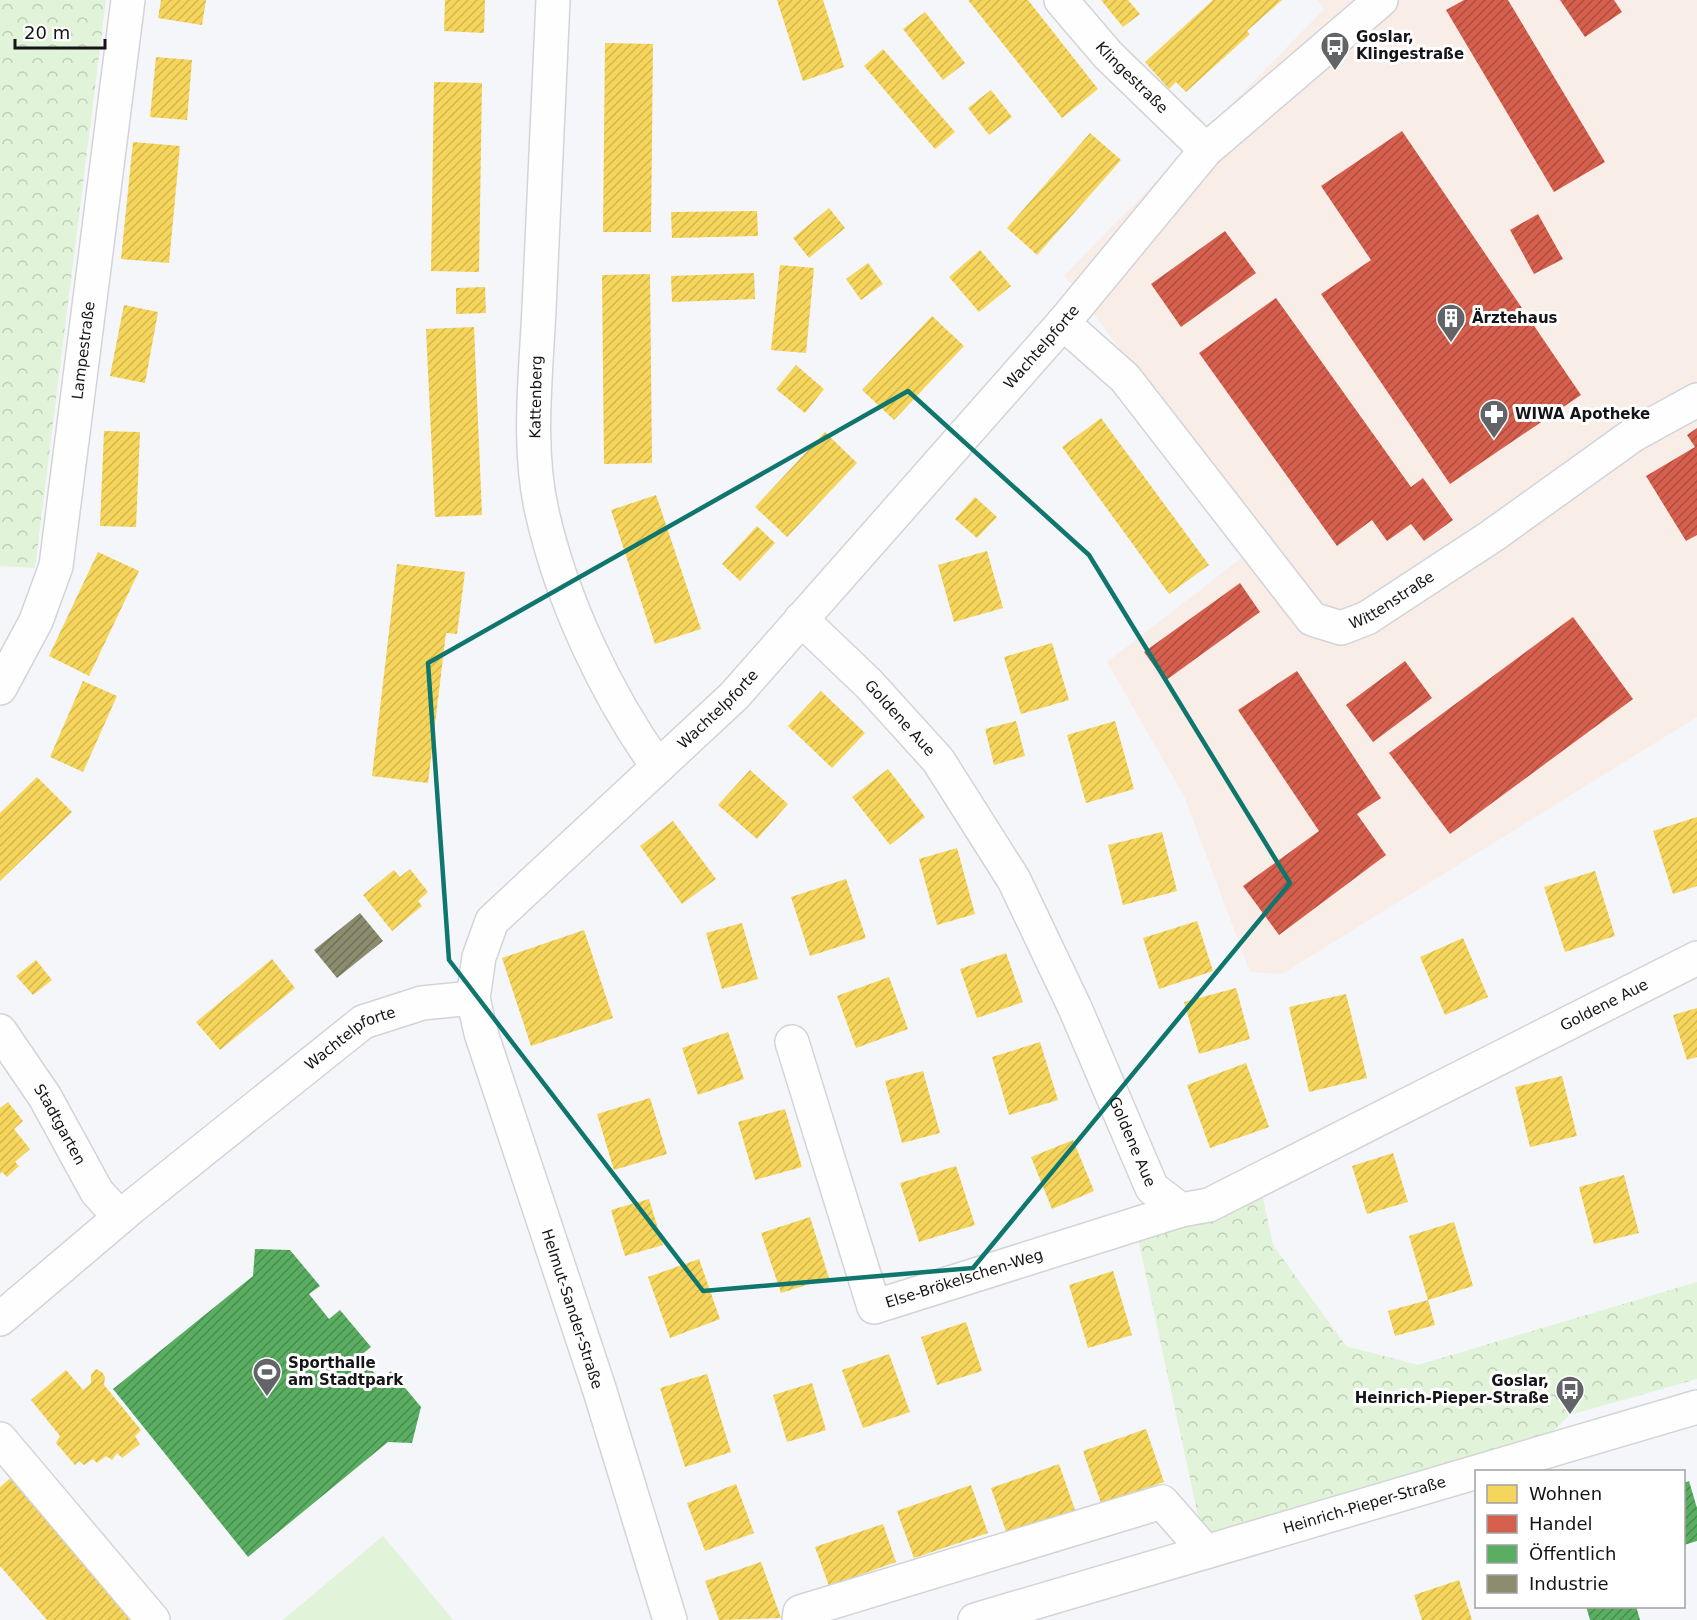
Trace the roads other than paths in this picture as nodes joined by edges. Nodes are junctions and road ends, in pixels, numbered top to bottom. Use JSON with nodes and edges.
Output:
{"nodes":[{"id":1,"x":128,"y":0,"type":"edge"},
{"id":2,"x":553,"y":0,"type":"edge"},
{"id":3,"x":1061,"y":0,"type":"edge"},
{"id":4,"x":1381,"y":0,"type":"edge"},
{"id":5,"x":1206,"y":150,"type":"junction"},
{"id":6,"x":1064,"y":323,"type":"junction"},
{"id":7,"x":1697,"y":400,"type":"edge"},
{"id":8,"x":801,"y":618,"type":"junction"},
{"id":9,"x":0,"y":688,"type":"edge"},
{"id":10,"x":658,"y":767,"type":"junction"},
{"id":11,"x":1697,"y":958,"type":"edge"},
{"id":12,"x":473,"y":998,"type":"junction"},
{"id":13,"x":0,"y":1031,"type":"edge"},
{"id":14,"x":792,"y":1042,"type":"dead end"},
{"id":15,"x":1181,"y":1210,"type":"junction"},
{"id":16,"x":120,"y":1217,"type":"junction"},
{"id":17,"x":0,"y":1319,"type":"edge"},
{"id":18,"x":1697,"y":1407,"type":"edge"},
{"id":19,"x":0,"y":1439,"type":"edge"},
{"id":20,"x":1484,"y":1470,"type":"edge"},
{"id":21,"x":1475,"y":1473,"type":"edge"},
{"id":22,"x":1206,"y":1552,"type":"junction"},
{"id":23,"x":153,"y":1620,"type":"edge"},
{"id":24,"x":670,"y":1620,"type":"edge"},
{"id":25,"x":799,"y":1620,"type":"edge"},
{"id":26,"x":975,"y":1620,"type":"edge"}],
"edges":[{"from":1,"to":9,"type":"street","name":"Lampestraße"},
{"from":2,"to":10,"type":"street","name":"Kattenberg"},
{"from":3,"to":5,"type":"street","name":"Klingestraße"},
{"from":4,"to":5,"type":"street","name":"Wachtelpforte"},
{"from":5,"to":6,"type":"street","name":"Wachtelpforte"},
{"from":6,"to":7,"type":"street","name":"Wittenstraße"},
{"from":6,"to":8,"type":"street","name":"Wachtelpforte"},
{"from":8,"to":10,"type":"street","name":"Wachtelpforte"},
{"from":8,"to":15,"type":"street","name":"Goldene Aue"},
{"from":10,"to":12,"type":"street","name":"Wachtelpforte"},
{"from":11,"to":15,"type":"street","name":"Goldene Aue"},
{"from":12,"to":16,"type":"street","name":"Wachtelpforte"},
{"from":12,"to":24,"type":"street","name":"Helmut-Sander-Straße"},
{"from":13,"to":16,"type":"street","name":"Stadtgarten"},
{"from":14,"to":15,"type":"street","name":"Else-Brökelschen-Weg"},
{"from":16,"to":17,"type":"street","name":"Wachtelpforte"},
{"from":18,"to":20,"type":"street","name":"Heinrich-Pieper-Straße"},
{"from":19,"to":23,"type":"street"},
{"from":21,"to":22,"type":"street","name":"Heinrich-Pieper-Straße"},
{"from":22,"to":25,"type":"street"},
{"from":22,"to":26,"type":"street","name":"Heinrich-Pieper-Straße"}]}
